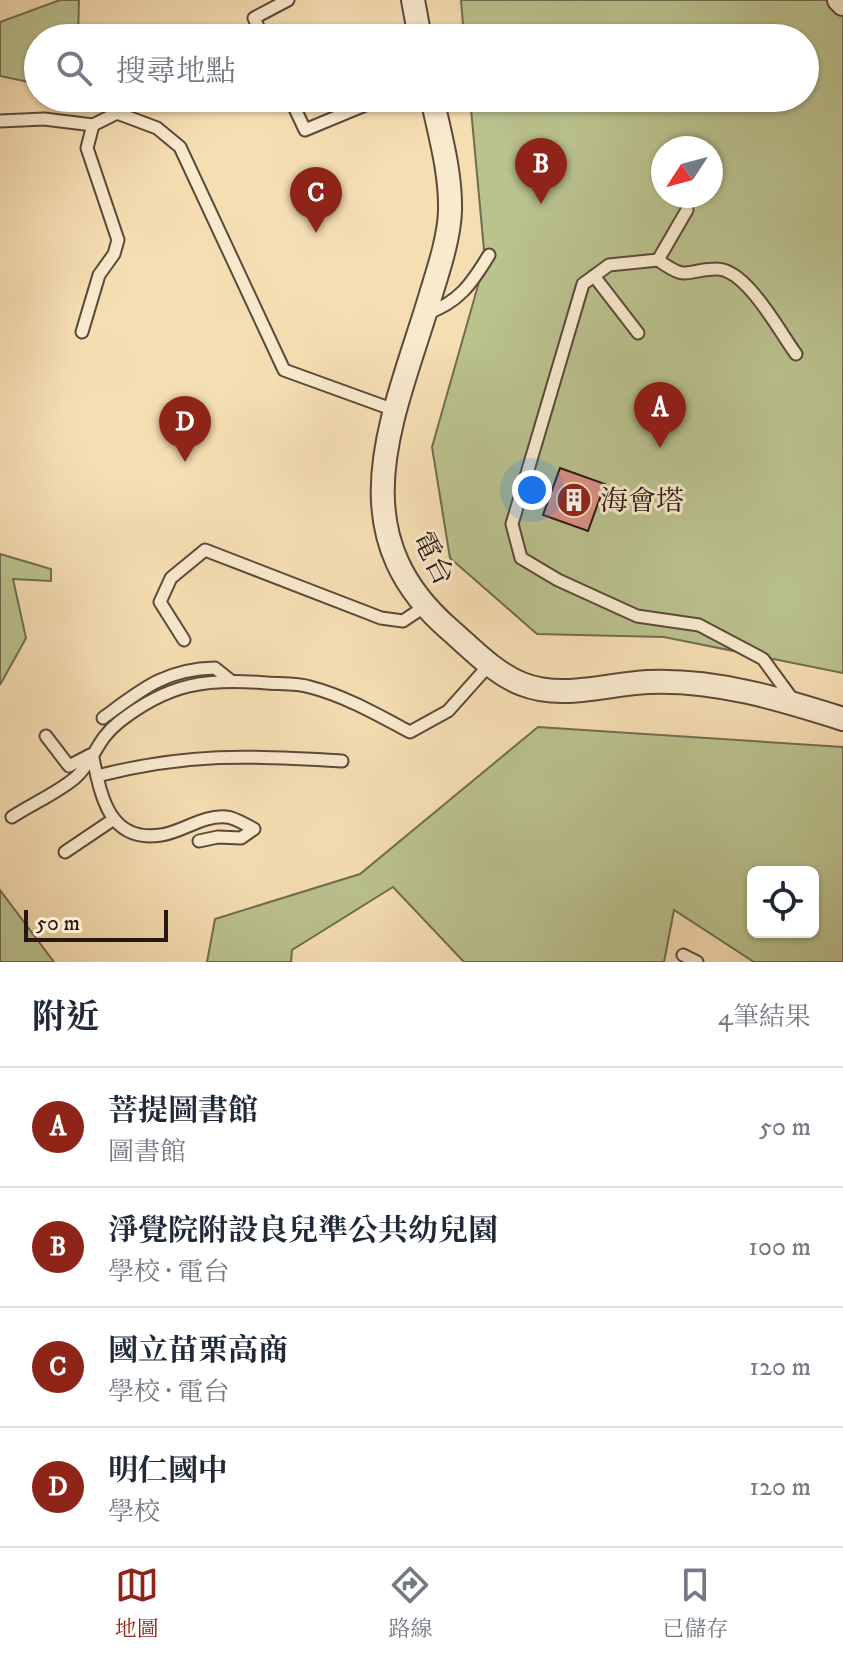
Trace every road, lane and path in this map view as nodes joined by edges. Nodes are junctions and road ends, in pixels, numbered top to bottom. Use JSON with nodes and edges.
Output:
{"nodes":[{"id":1,"x":288,"y":0,"type":"edge"},
{"id":2,"x":413,"y":0,"type":"edge"},
{"id":3,"x":839,"y":0,"type":"edge"},
{"id":4,"x":843,"y":4,"type":"edge"},
{"id":5,"x":257,"y":24,"type":"edge"},
{"id":6,"x":417,"y":24,"type":"edge"},
{"id":7,"x":297,"y":112,"type":"edge"},
{"id":8,"x":348,"y":112,"type":"edge"},
{"id":9,"x":435,"y":112,"type":"edge"},
{"id":10,"x":0,"y":121,"type":"edge"},
{"id":11,"x":93,"y":125,"type":"junction"},
{"id":12,"x":687,"y":210,"type":"dead end"},
{"id":13,"x":489,"y":255,"type":"dead end"},
{"id":14,"x":658,"y":260,"type":"junction"},
{"id":15,"x":594,"y":276,"type":"junction"},
{"id":16,"x":425,"y":314,"type":"junction"},
{"id":17,"x":82,"y":332,"type":"dead end"},
{"id":18,"x":638,"y":333,"type":"dead end"},
{"id":19,"x":796,"y":354,"type":"dead end"},
{"id":20,"x":397,"y":411,"type":"junction"},
{"id":21,"x":424,"y":607,"type":"junction"},
{"id":22,"x":184,"y":640,"type":"dead end"},
{"id":23,"x":490,"y":664,"type":"junction"},
{"id":24,"x":230,"y":680,"type":"junction"},
{"id":25,"x":796,"y":704,"type":"junction"},
{"id":26,"x":103,"y":718,"type":"dead end"},
{"id":27,"x":843,"y":719,"type":"edge"},
{"id":28,"x":46,"y":736,"type":"dead end"},
{"id":29,"x":93,"y":755,"type":"junction"},
{"id":30,"x":342,"y":761,"type":"dead end"},
{"id":31,"x":97,"y":776,"type":"junction"},
{"id":32,"x":12,"y":817,"type":"dead end"},
{"id":33,"x":114,"y":819,"type":"junction"},
{"id":34,"x":199,"y":841,"type":"dead end"},
{"id":35,"x":65,"y":852,"type":"dead end"},
{"id":36,"x":683,"y":955,"type":"dead end"},
{"id":37,"x":697,"y":962,"type":"edge"}],
"edges":[{"from":1,"to":5,"type":"lane"},
{"from":2,"to":6,"type":"street"},
{"from":3,"to":4,"type":"street"},
{"from":7,"to":8,"type":"lane"},
{"from":9,"to":16,"type":"street","name":"電台"},
{"from":10,"to":11,"type":"lane"},
{"from":11,"to":17,"type":"lane"},
{"from":11,"to":20,"type":"lane"},
{"from":12,"to":14,"type":"lane"},
{"from":13,"to":16,"type":"lane"},
{"from":14,"to":15,"type":"lane"},
{"from":14,"to":19,"type":"lane"},
{"from":15,"to":18,"type":"lane"},
{"from":15,"to":25,"type":"lane"},
{"from":16,"to":20,"type":"street","name":"電台"},
{"from":20,"to":21,"type":"street","name":"電台"},
{"from":21,"to":22,"type":"lane"},
{"from":21,"to":23,"type":"street","name":"電台"},
{"from":23,"to":24,"type":"lane"},
{"from":23,"to":25,"type":"street","name":"電台"},
{"from":24,"to":26,"type":"lane"},
{"from":24,"to":29,"type":"lane"},
{"from":25,"to":27,"type":"street","name":"電台"},
{"from":28,"to":29,"type":"lane"},
{"from":29,"to":31,"type":"lane"},
{"from":29,"to":32,"type":"lane"},
{"from":30,"to":31,"type":"lane"},
{"from":31,"to":33,"type":"lane"},
{"from":33,"to":34,"type":"lane"},
{"from":33,"to":35,"type":"lane"},
{"from":36,"to":37,"type":"lane"}]}
